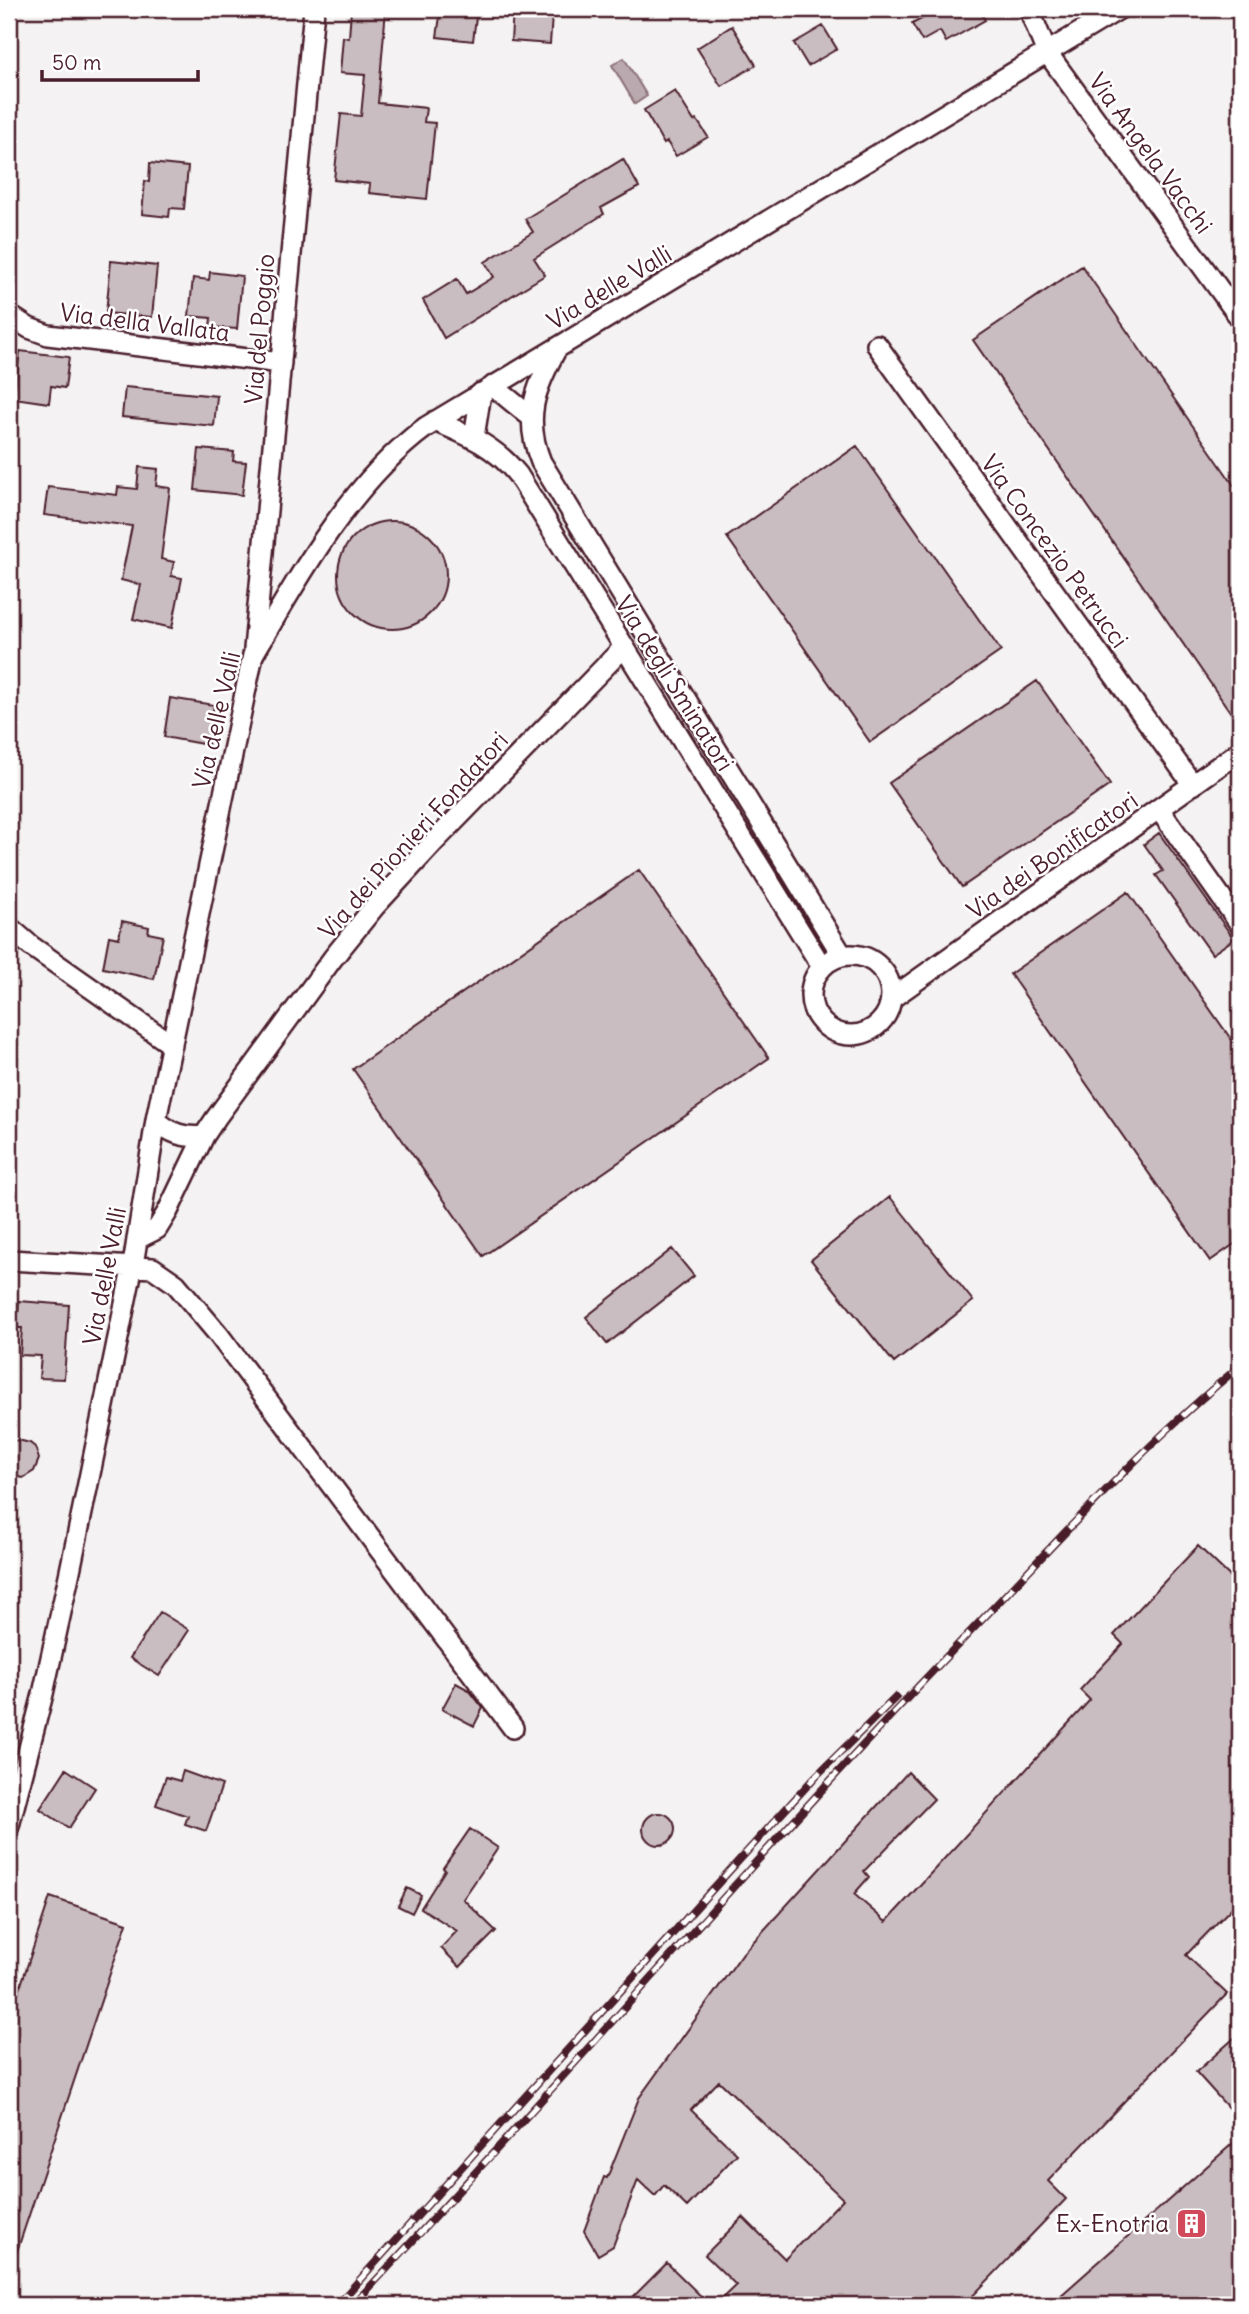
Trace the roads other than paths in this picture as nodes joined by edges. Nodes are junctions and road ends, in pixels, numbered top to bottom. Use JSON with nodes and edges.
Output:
{"nodes":[{"id":1,"x":314,"y":9,"type":"edge"},
{"id":2,"x":1029,"y":9,"type":"edge"},
{"id":3,"x":1119,"y":9,"type":"edge"},
{"id":4,"x":1046,"y":51,"type":"junction"},
{"id":5,"x":9,"y":315,"type":"edge"},
{"id":6,"x":1240,"y":318,"type":"edge"},
{"id":7,"x":877,"y":345,"type":"dead end"},
{"id":8,"x":557,"y":347,"type":"junction"},
{"id":9,"x":281,"y":363,"type":"junction"},
{"id":10,"x":487,"y":390,"type":"junction"},
{"id":11,"x":531,"y":417,"type":"junction"},
{"id":12,"x":435,"y":421,"type":"junction"},
{"id":13,"x":474,"y":437,"type":"junction"},
{"id":14,"x":624,"y":647,"type":"junction"},
{"id":15,"x":253,"y":655,"type":"junction"},
{"id":16,"x":1240,"y":751,"type":"edge"},
{"id":17,"x":1193,"y":785,"type":"junction"},
{"id":18,"x":1159,"y":809,"type":"junction"},
{"id":19,"x":1240,"y":924,"type":"edge"},
{"id":20,"x":9,"y":927,"type":"edge"},
{"id":21,"x":842,"y":955,"type":"junction"},
{"id":22,"x":822,"y":967,"type":"junction"},
{"id":23,"x":892,"y":998,"type":"junction"},
{"id":24,"x":172,"y":1045,"type":"junction"},
{"id":25,"x":156,"y":1120,"type":"junction"},
{"id":26,"x":204,"y":1136,"type":"junction"},
{"id":27,"x":137,"y":1239,"type":"junction"},
{"id":28,"x":9,"y":1261,"type":"edge"},
{"id":29,"x":133,"y":1265,"type":"junction"},
{"id":30,"x":513,"y":1728,"type":"dead end"},
{"id":31,"x":9,"y":1826,"type":"edge"}],
"edges":[{"from":1,"to":9,"type":"street","name":"Via del Poggio"},
{"from":2,"to":4,"type":"street","name":"Via Angela Vacchi"},
{"from":3,"to":4,"type":"street","name":"Via delle Valli"},
{"from":4,"to":6,"type":"street","name":"Via Angela Vacchi"},
{"from":4,"to":8,"type":"street","name":"Via delle Valli"},
{"from":5,"to":9,"type":"street","name":"Via della Vallata"},
{"from":7,"to":17,"type":"street","name":"Via Concezio Petrucci"},
{"from":8,"to":10,"type":"street","name":"Via delle Valli"},
{"from":8,"to":11,"type":"street","name":"Via degli Sminatori"},
{"from":9,"to":15,"type":"street","name":"Via del Poggio"},
{"from":10,"to":11,"type":"street"},
{"from":10,"to":12,"type":"street","name":"Via delle Valli"},
{"from":10,"to":13,"type":"street"},
{"from":11,"to":21,"type":"street","name":"Via degli Sminatori"},
{"from":12,"to":13,"type":"street","name":"Via degli Sminatori"},
{"from":12,"to":15,"type":"street","name":"Via delle Valli"},
{"from":13,"to":14,"type":"street","name":"Via degli Sminatori"},
{"from":14,"to":22,"type":"street","name":"Via degli Sminatori"},
{"from":14,"to":26,"type":"street","name":"Via dei Pionieri Fondatori"},
{"from":15,"to":24,"type":"street","name":"Via delle Valli"},
{"from":16,"to":17,"type":"street","name":"Via dei Bonificatori"},
{"from":17,"to":18,"type":"street","name":"Via dei Bonificatori"},
{"from":18,"to":19,"type":"street"},
{"from":18,"to":23,"type":"street","name":"Via dei Bonificatori"},
{"from":20,"to":24,"type":"street"},
{"from":21,"to":22,"type":"street"},
{"from":21,"to":23,"type":"street"},
{"from":22,"to":23,"type":"street"},
{"from":24,"to":25,"type":"street","name":"Via delle Valli"},
{"from":25,"to":26,"type":"street"},
{"from":25,"to":27,"type":"street","name":"Via delle Valli"},
{"from":26,"to":27,"type":"street","name":"Via dei Pionieri Fondatori"},
{"from":27,"to":29,"type":"street","name":"Via delle Valli"},
{"from":28,"to":29,"type":"street"},
{"from":29,"to":30,"type":"street"},
{"from":29,"to":31,"type":"street","name":"Via delle Valli"}]}
